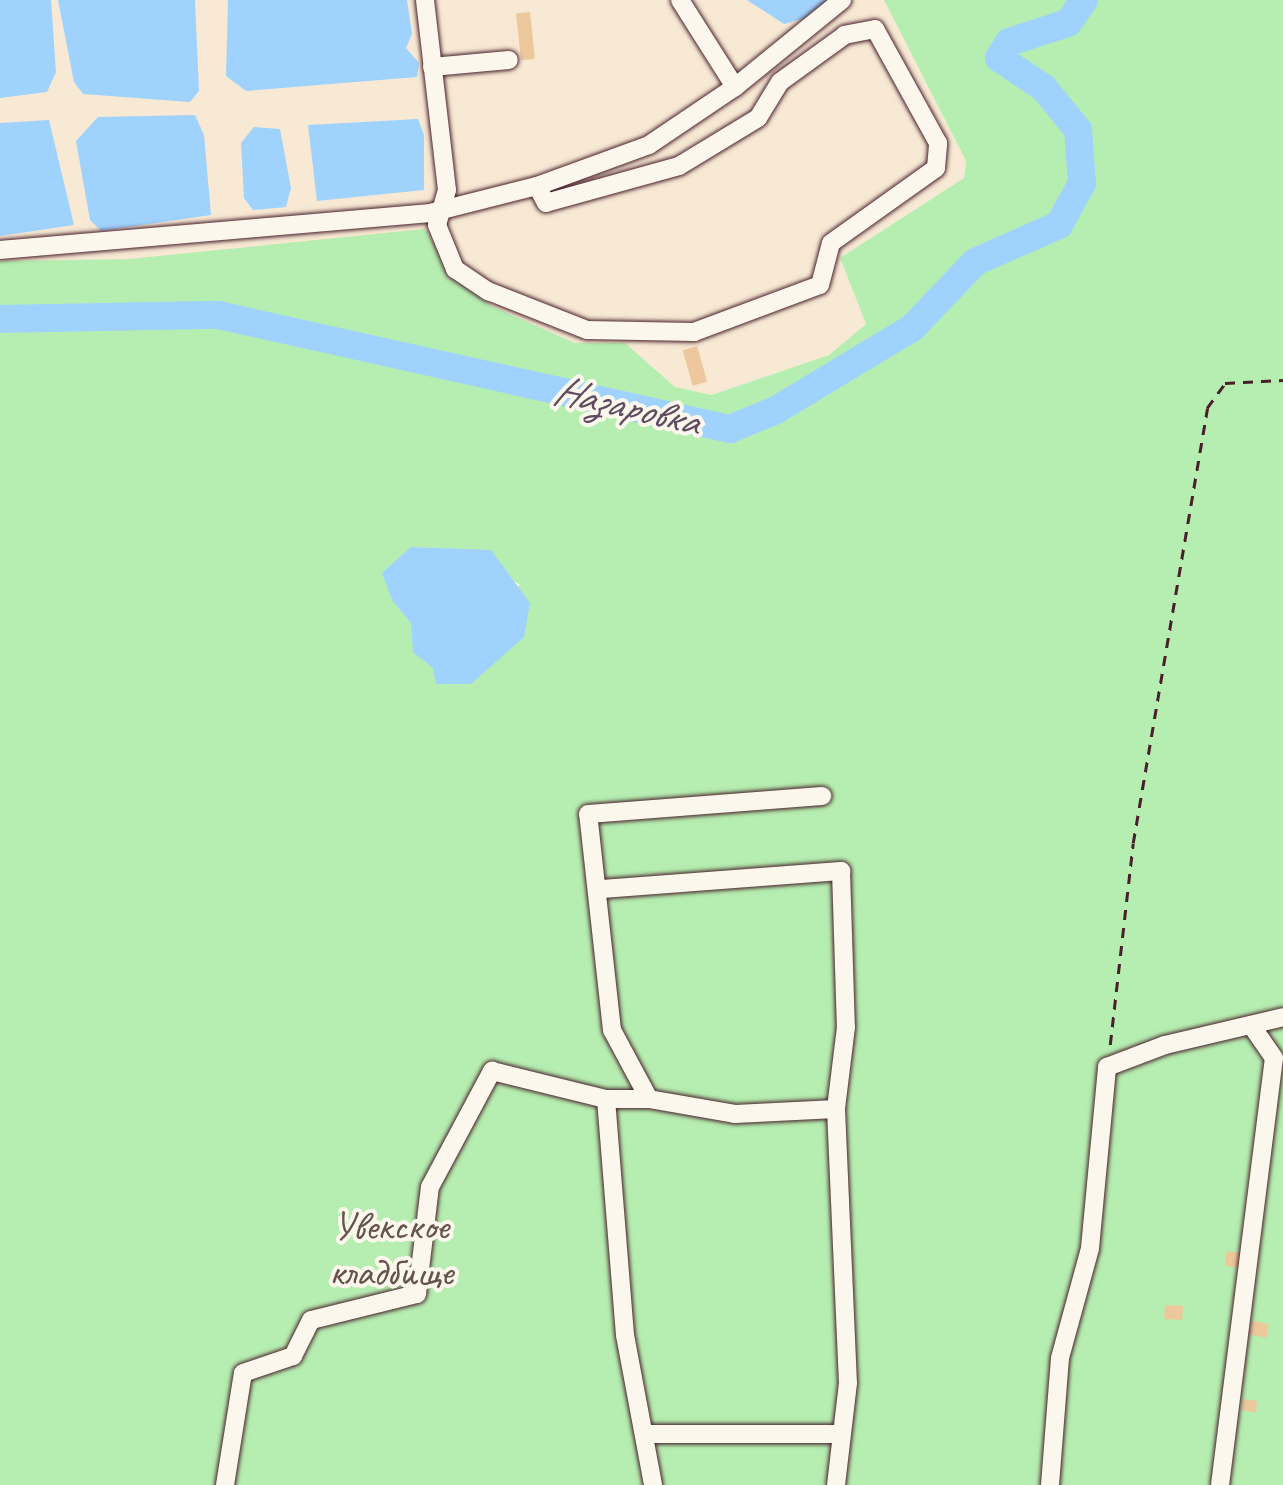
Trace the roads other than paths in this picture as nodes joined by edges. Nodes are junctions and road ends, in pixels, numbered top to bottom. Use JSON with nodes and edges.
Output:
{"nodes":[{"id":1,"x":425,"y":0,"type":"edge"},
{"id":2,"x":680,"y":0,"type":"edge"},
{"id":3,"x":842,"y":0,"type":"edge"},
{"id":4,"x":509,"y":60,"type":"dead end"},
{"id":5,"x":432,"y":67,"type":"junction"},
{"id":6,"x":735,"y":87,"type":"junction"},
{"id":7,"x":537,"y":186,"type":"junction"},
{"id":8,"x":446,"y":206,"type":"junction"},
{"id":9,"x":0,"y":250,"type":"edge"},
{"id":10,"x":822,"y":796,"type":"dead end"},
{"id":11,"x":601,"y":889,"type":"junction"},
{"id":12,"x":1283,"y":1016,"type":"edge"},
{"id":13,"x":1251,"y":1025,"type":"junction"},
{"id":14,"x":649,"y":1099,"type":"junction"},
{"id":15,"x":606,"y":1100,"type":"junction"},
{"id":16,"x":836,"y":1110,"type":"junction"},
{"id":17,"x":644,"y":1434,"type":"junction"},
{"id":18,"x":842,"y":1434,"type":"junction"},
{"id":19,"x":225,"y":1485,"type":"edge"},
{"id":20,"x":653,"y":1485,"type":"edge"},
{"id":21,"x":836,"y":1485,"type":"edge"},
{"id":22,"x":1050,"y":1485,"type":"edge"},
{"id":23,"x":1220,"y":1485,"type":"edge"}],
"edges":[{"from":1,"to":5,"type":"street"},
{"from":2,"to":6,"type":"street"},
{"from":3,"to":6,"type":"street"},
{"from":4,"to":5,"type":"street"},
{"from":5,"to":8,"type":"street"},
{"from":6,"to":7,"type":"street"},
{"from":7,"to":8,"type":"street"},
{"from":7,"to":8,"type":"street"},
{"from":8,"to":9,"type":"street"},
{"from":10,"to":11,"type":"street"},
{"from":11,"to":14,"type":"street"},
{"from":11,"to":16,"type":"street"},
{"from":12,"to":13,"type":"street"},
{"from":13,"to":22,"type":"street"},
{"from":13,"to":23,"type":"street"},
{"from":14,"to":15,"type":"street"},
{"from":14,"to":16,"type":"street"},
{"from":15,"to":17,"type":"street"},
{"from":15,"to":19,"type":"street"},
{"from":16,"to":18,"type":"street"},
{"from":17,"to":18,"type":"street"},
{"from":17,"to":20,"type":"street"},
{"from":18,"to":21,"type":"street"}]}
